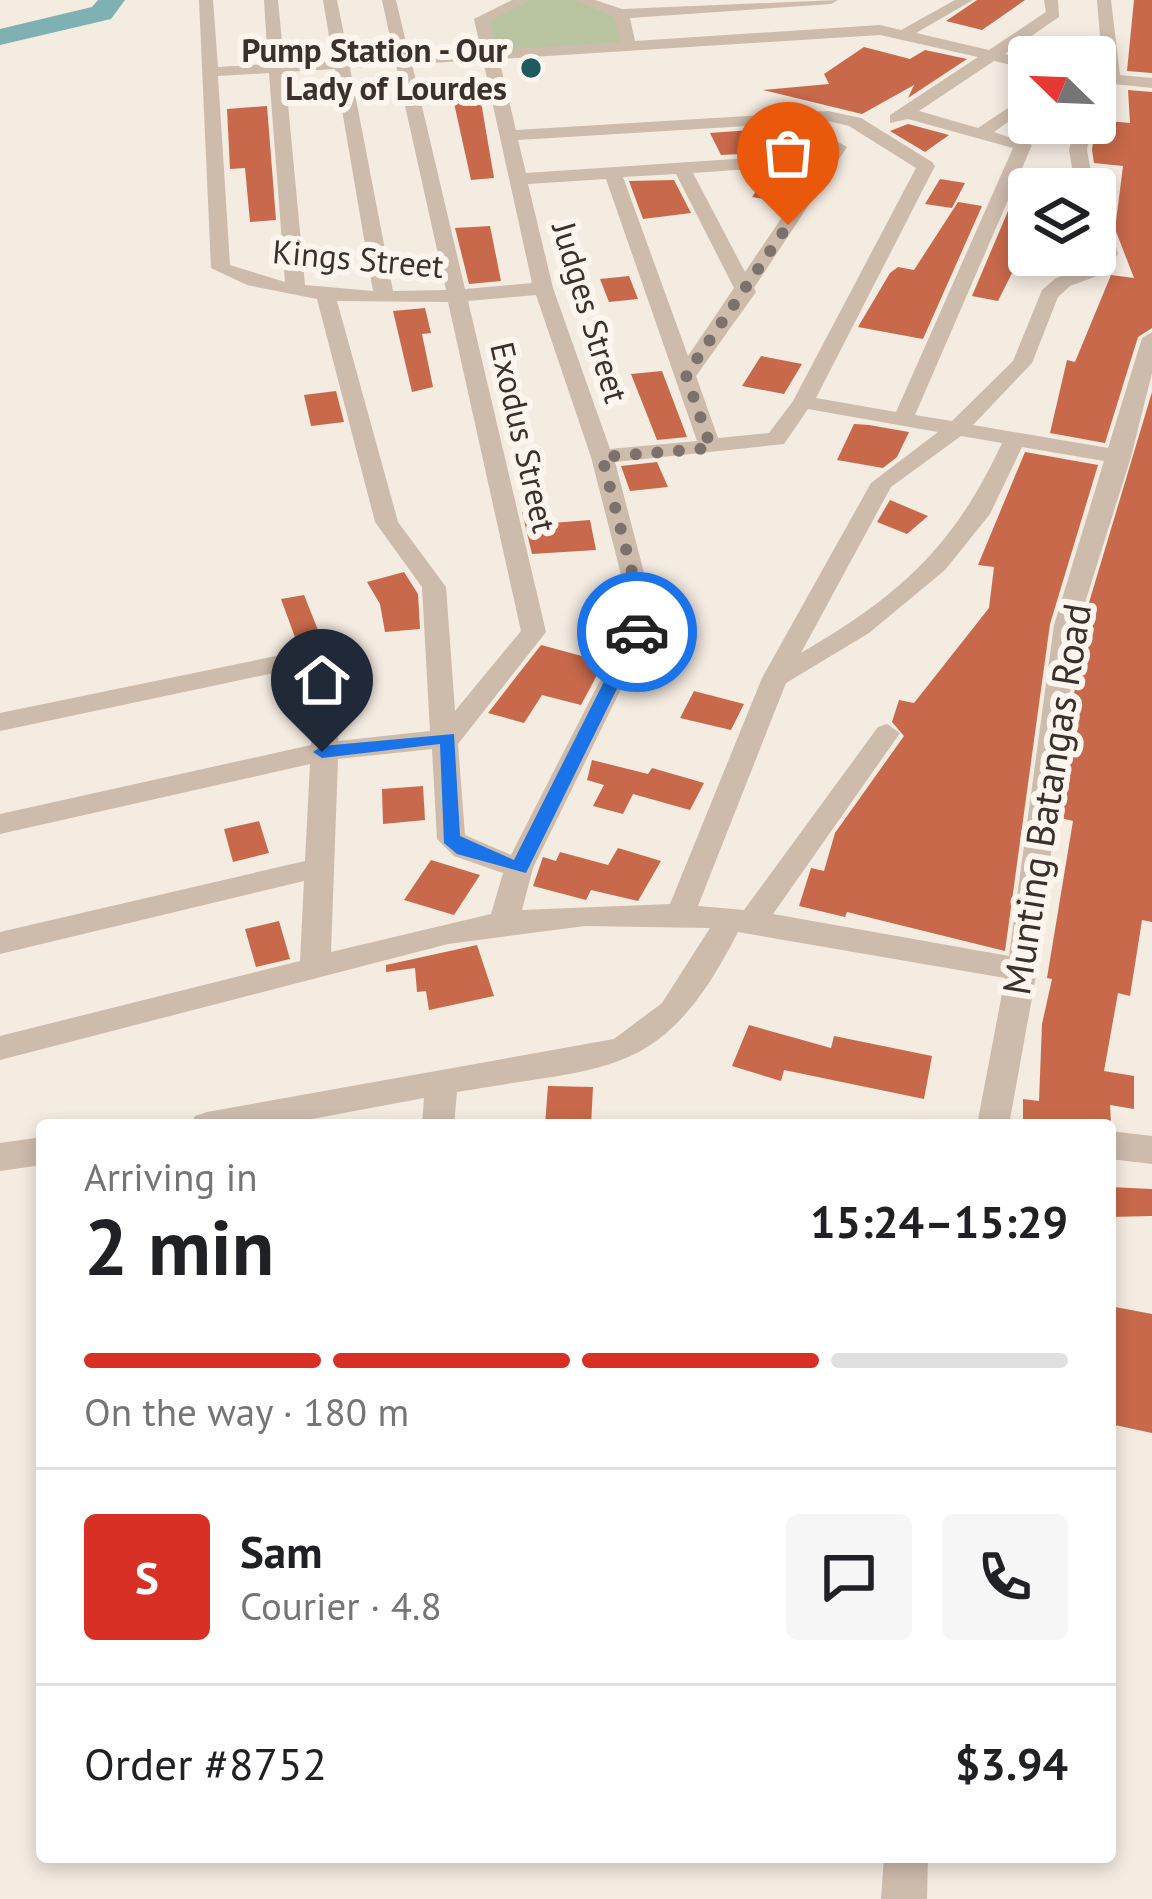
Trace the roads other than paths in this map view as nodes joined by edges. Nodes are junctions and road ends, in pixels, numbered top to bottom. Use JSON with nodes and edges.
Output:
{"nodes":[{"id":1,"x":206,"y":0,"type":"edge"},
{"id":2,"x":271,"y":0,"type":"edge"},
{"id":3,"x":330,"y":0,"type":"edge"},
{"id":4,"x":524,"y":0,"type":"edge"},
{"id":5,"x":581,"y":0,"type":"edge"},
{"id":6,"x":830,"y":0,"type":"edge"},
{"id":7,"x":966,"y":0,"type":"edge"},
{"id":8,"x":1051,"y":0,"type":"edge"},
{"id":9,"x":1104,"y":0,"type":"edge"},
{"id":10,"x":778,"y":2,"type":"edge"},
{"id":11,"x":719,"y":4,"type":"edge"},
{"id":12,"x":395,"y":6,"type":"edge"},
{"id":13,"x":616,"y":7,"type":"edge"},
{"id":14,"x":907,"y":32,"type":"junction"},
{"id":15,"x":1104,"y":36,"type":"edge"},
{"id":16,"x":629,"y":46,"type":"junction"},
{"id":17,"x":494,"y":55,"type":"junction"},
{"id":18,"x":993,"y":55,"type":"junction"},
{"id":19,"x":1008,"y":59,"type":"edge"},
{"id":20,"x":404,"y":61,"type":"junction"},
{"id":21,"x":344,"y":64,"type":"junction"},
{"id":22,"x":277,"y":68,"type":"junction"},
{"id":23,"x":211,"y":72,"type":"junction"},
{"id":24,"x":1116,"y":79,"type":"edge"},
{"id":25,"x":1152,"y":83,"type":"edge"},
{"id":26,"x":906,"y":113,"type":"junction"},
{"id":27,"x":1008,"y":114,"type":"edge"},
{"id":28,"x":855,"y":122,"type":"junction"},
{"id":29,"x":983,"y":132,"type":"junction"},
{"id":30,"x":875,"y":133,"type":"junction"},
{"id":31,"x":510,"y":135,"type":"junction"},
{"id":32,"x":831,"y":158,"type":"junction"},
{"id":33,"x":682,"y":168,"type":"junction"},
{"id":34,"x":614,"y":172,"type":"junction"},
{"id":35,"x":521,"y":178,"type":"junction"},
{"id":36,"x":1006,"y":192,"type":"joint"},
{"id":37,"x":1079,"y":276,"type":"edge"},
{"id":38,"x":295,"y":287,"type":"junction"},
{"id":39,"x":543,"y":288,"type":"junction"},
{"id":40,"x":325,"y":292,"type":"junction"},
{"id":41,"x":746,"y":292,"type":"junction"},
{"id":42,"x":384,"y":297,"type":"junction"},
{"id":43,"x":458,"y":298,"type":"junction"},
{"id":44,"x":1152,"y":338,"type":"edge"},
{"id":45,"x":686,"y":375,"type":"junction"},
{"id":46,"x":1147,"y":376,"type":"edge"},
{"id":47,"x":803,"y":402,"type":"junction"},
{"id":48,"x":903,"y":419,"type":"junction"},
{"id":49,"x":958,"y":428,"type":"junction"},
{"id":50,"x":1016,"y":438,"type":"junction"},
{"id":51,"x":711,"y":448,"type":"junction"},
{"id":52,"x":602,"y":457,"type":"junction"},
{"id":53,"x":1120,"y":457,"type":"junction"},
{"id":54,"x":776,"y":678,"type":"junction"},
{"id":55,"x":0,"y":722,"type":"edge"},
{"id":56,"x":887,"y":733,"type":"dead end"},
{"id":57,"x":448,"y":738,"type":"junction"},
{"id":58,"x":322,"y":752,"type":"junction"},
{"id":59,"x":0,"y":824,"type":"edge"},
{"id":60,"x":322,"y":867,"type":"junction"},
{"id":61,"x":519,"y":868,"type":"junction"},
{"id":62,"x":680,"y":915,"type":"junction"},
{"id":63,"x":739,"y":923,"type":"junction"},
{"id":64,"x":503,"y":924,"type":"junction"},
{"id":65,"x":0,"y":943,"type":"edge"},
{"id":66,"x":315,"y":969,"type":"junction"},
{"id":67,"x":1022,"y":970,"type":"junction"},
{"id":68,"x":0,"y":1048,"type":"edge"},
{"id":69,"x":442,"y":1084,"type":"junction"},
{"id":70,"x":241,"y":1119,"type":"edge"},
{"id":71,"x":439,"y":1119,"type":"edge"},
{"id":72,"x":994,"y":1119,"type":"edge"},
{"id":73,"x":1116,"y":1146,"type":"edge"},
{"id":74,"x":1152,"y":1150,"type":"edge"},
{"id":75,"x":36,"y":1151,"type":"edge"},
{"id":76,"x":0,"y":1157,"type":"edge"},
{"id":77,"x":906,"y":1863,"type":"edge"},
{"id":78,"x":904,"y":1899,"type":"edge"}],
"edges":[{"from":1,"to":23,"type":"street","name":"Kings Street"},
{"from":2,"to":22,"type":"street"},
{"from":3,"to":21,"type":"street"},
{"from":4,"to":17,"type":"street","name":"Judges Street"},
{"from":5,"to":13,"type":"street"},
{"from":6,"to":10,"type":"street"},
{"from":7,"to":14,"type":"street"},
{"from":8,"to":18,"type":"street"},
{"from":9,"to":15,"type":"street"},
{"from":10,"to":11,"type":"street"},
{"from":11,"to":13,"type":"street"},
{"from":12,"to":20,"type":"street","name":"Exodus Street"},
{"from":13,"to":16,"type":"street"},
{"from":14,"to":16,"type":"street"},
{"from":14,"to":18,"type":"street"},
{"from":16,"to":17,"type":"street"},
{"from":17,"to":20,"type":"street"},
{"from":17,"to":31,"type":"street","name":"Judges Street"},
{"from":18,"to":19,"type":"street"},
{"from":18,"to":26,"type":"street"},
{"from":20,"to":21,"type":"street"},
{"from":20,"to":43,"type":"street","name":"Exodus Street"},
{"from":21,"to":22,"type":"street"},
{"from":21,"to":42,"type":"street"},
{"from":22,"to":23,"type":"street"},
{"from":22,"to":38,"type":"street"},
{"from":23,"to":38,"type":"street","name":"Kings Street"},
{"from":24,"to":25,"type":"street"},
{"from":26,"to":29,"type":"street"},
{"from":26,"to":30,"type":"street"},
{"from":27,"to":29,"type":"street"},
{"from":28,"to":30,"type":"street"},
{"from":28,"to":31,"type":"street"},
{"from":28,"to":32,"type":"street"},
{"from":29,"to":36,"type":"street"},
{"from":30,"to":47,"type":"street"},
{"from":31,"to":35,"type":"street","name":"Judges Street"},
{"from":32,"to":33,"type":"street"},
{"from":32,"to":41,"type":"street"},
{"from":33,"to":34,"type":"street"},
{"from":33,"to":41,"type":"street"},
{"from":34,"to":35,"type":"street"},
{"from":34,"to":45,"type":"street"},
{"from":35,"to":39,"type":"street","name":"Judges Street"},
{"from":36,"to":48,"type":"street"},
{"from":37,"to":49,"type":"street"},
{"from":38,"to":40,"type":"street","name":"Kings Street"},
{"from":39,"to":43,"type":"street","name":"Kings Street"},
{"from":39,"to":52,"type":"street","name":"Judges Street"},
{"from":40,"to":42,"type":"street","name":"Kings Street"},
{"from":40,"to":57,"type":"street"},
{"from":41,"to":45,"type":"street"},
{"from":42,"to":43,"type":"street","name":"Kings Street"},
{"from":43,"to":57,"type":"street","name":"Exodus Street"},
{"from":44,"to":46,"type":"street","name":"Munting Batangas Road"},
{"from":45,"to":51,"type":"street"},
{"from":46,"to":53,"type":"street","name":"Munting Batangas Road"},
{"from":47,"to":48,"type":"street"},
{"from":47,"to":51,"type":"street"},
{"from":48,"to":49,"type":"street"},
{"from":49,"to":50,"type":"street"},
{"from":49,"to":54,"type":"street"},
{"from":50,"to":53,"type":"street"},
{"from":50,"to":54,"type":"street"},
{"from":51,"to":52,"type":"street"},
{"from":52,"to":61,"type":"street","name":"Judges Street"},
{"from":53,"to":67,"type":"street","name":"Munting Batangas Road"},
{"from":54,"to":62,"type":"street"},
{"from":55,"to":58,"type":"street"},
{"from":56,"to":63,"type":"street"},
{"from":57,"to":58,"type":"street"},
{"from":57,"to":61,"type":"street"},
{"from":58,"to":59,"type":"street"},
{"from":58,"to":60,"type":"street"},
{"from":60,"to":65,"type":"street"},
{"from":60,"to":66,"type":"street"},
{"from":61,"to":64,"type":"street","name":"Judges Street"},
{"from":62,"to":63,"type":"street"},
{"from":62,"to":64,"type":"street"},
{"from":63,"to":67,"type":"street"},
{"from":63,"to":69,"type":"street"},
{"from":64,"to":66,"type":"street"},
{"from":66,"to":68,"type":"street"},
{"from":67,"to":72,"type":"street","name":"Munting Batangas Road"},
{"from":69,"to":70,"type":"street"},
{"from":69,"to":71,"type":"street"},
{"from":73,"to":74,"type":"street"},
{"from":75,"to":76,"type":"street"},
{"from":77,"to":78,"type":"street"}]}
